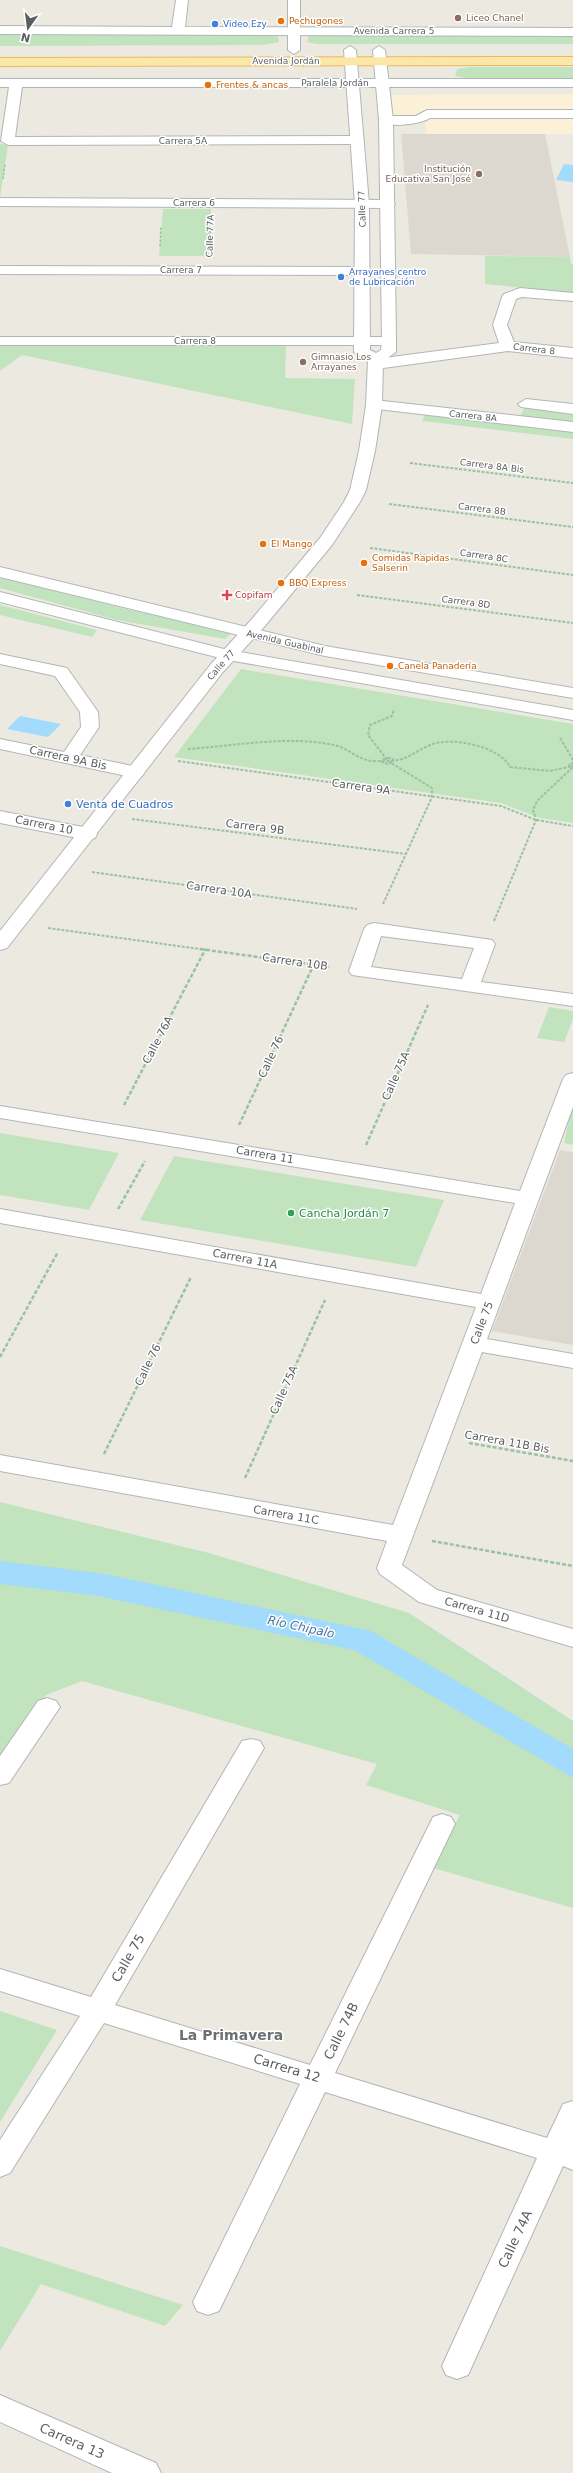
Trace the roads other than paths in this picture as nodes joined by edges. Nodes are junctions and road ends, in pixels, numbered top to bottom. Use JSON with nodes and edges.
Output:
{"nodes":[{"id":1,"x":182,"y":0,"type":"edge"},
{"id":2,"x":294,"y":0,"type":"edge"},
{"id":3,"x":0,"y":30,"type":"edge"},
{"id":4,"x":178,"y":31,"type":"junction"},
{"id":5,"x":294,"y":31,"type":"junction"},
{"id":6,"x":573,"y":32,"type":"edge"},
{"id":7,"x":0,"y":50,"type":"edge"},
{"id":8,"x":294,"y":50,"type":"junction"},
{"id":9,"x":573,"y":50,"type":"edge"},
{"id":10,"x":380,"y":55,"type":"junction"},
{"id":11,"x":350,"y":56,"type":"junction"},
{"id":12,"x":573,"y":61,"type":"edge"},
{"id":13,"x":0,"y":62,"type":"edge"},
{"id":14,"x":0,"y":83,"type":"edge"},
{"id":15,"x":354,"y":83,"type":"junction"},
{"id":16,"x":383,"y":83,"type":"junction"},
{"id":17,"x":573,"y":83,"type":"edge"},
{"id":18,"x":16,"y":87,"type":"junction"},
{"id":19,"x":0,"y":93,"type":"edge"},
{"id":20,"x":573,"y":114,"type":"edge"},
{"id":21,"x":386,"y":120,"type":"junction"},
{"id":22,"x":6,"y":134,"type":"edge"},
{"id":23,"x":357,"y":140,"type":"junction"},
{"id":24,"x":0,"y":202,"type":"edge"},
{"id":25,"x":362,"y":204,"type":"junction"},
{"id":26,"x":388,"y":204,"type":"junction"},
{"id":27,"x":0,"y":270,"type":"edge"},
{"id":28,"x":362,"y":271,"type":"junction"},
{"id":29,"x":573,"y":298,"type":"edge"},
{"id":30,"x":0,"y":341,"type":"edge"},
{"id":31,"x":362,"y":341,"type":"junction"},
{"id":32,"x":389,"y":341,"type":"junction"},
{"id":33,"x":508,"y":346,"type":"junction"},
{"id":34,"x":573,"y":353,"type":"edge"},
{"id":35,"x":376,"y":362,"type":"junction"},
{"id":36,"x":526,"y":404,"type":"dead end"},
{"id":37,"x":374,"y":405,"type":"junction"},
{"id":38,"x":573,"y":409,"type":"edge"},
{"id":39,"x":573,"y":427,"type":"edge"},
{"id":40,"x":0,"y":572,"type":"edge"},
{"id":41,"x":0,"y":598,"type":"edge"},
{"id":42,"x":249,"y":634,"type":"junction"},
{"id":43,"x":228,"y":655,"type":"junction"},
{"id":44,"x":0,"y":659,"type":"edge"},
{"id":45,"x":573,"y":693,"type":"edge"},
{"id":46,"x":573,"y":715,"type":"edge"},
{"id":47,"x":0,"y":744,"type":"edge"},
{"id":48,"x":69,"y":758,"type":"junction"},
{"id":49,"x":136,"y":772,"type":"junction"},
{"id":50,"x":0,"y":817,"type":"edge"},
{"id":51,"x":88,"y":834,"type":"junction"},
{"id":52,"x":0,"y":944,"type":"edge"},
{"id":53,"x":470,"y":985,"type":"junction"},
{"id":54,"x":573,"y":1000,"type":"edge"},
{"id":55,"x":572,"y":1086,"type":"edge"},
{"id":56,"x":0,"y":1112,"type":"edge"},
{"id":57,"x":529,"y":1199,"type":"junction"},
{"id":58,"x":0,"y":1216,"type":"edge"},
{"id":59,"x":490,"y":1303,"type":"junction"},
{"id":60,"x":474,"y":1344,"type":"junction"},
{"id":61,"x":573,"y":1361,"type":"edge"},
{"id":62,"x":0,"y":1463,"type":"edge"},
{"id":63,"x":401,"y":1536,"type":"junction"},
{"id":64,"x":389,"y":1568,"type":"joint"},
{"id":65,"x":573,"y":1638,"type":"edge"},
{"id":66,"x":47,"y":1707,"type":"dead end"},
{"id":67,"x":251,"y":1748,"type":"dead end"},
{"id":68,"x":0,"y":1776,"type":"edge"},
{"id":69,"x":442,"y":1824,"type":"dead end"},
{"id":70,"x":0,"y":1980,"type":"edge"},
{"id":71,"x":98,"y":2010,"type":"junction"},
{"id":72,"x":319,"y":2078,"type":"junction"},
{"id":73,"x":573,"y":2112,"type":"edge"},
{"id":74,"x":564,"y":2155,"type":"edge"},
{"id":75,"x":0,"y":2165,"type":"edge"},
{"id":76,"x":208,"y":2302,"type":"dead end"},
{"id":77,"x":457,"y":2366,"type":"dead end"},
{"id":78,"x":3,"y":2416,"type":"edge"},
{"id":79,"x":145,"y":2473,"type":"edge"}],
"edges":[{"from":1,"to":4,"type":"street"},
{"from":2,"to":5,"type":"street"},
{"from":3,"to":4,"type":"street","name":"Avenida Carrera 5"},
{"from":4,"to":5,"type":"street","name":"Avenida Carrera 5"},
{"from":5,"to":6,"type":"street","name":"Avenida Carrera 5"},
{"from":5,"to":8,"type":"street"},
{"from":7,"to":8,"type":"main road","name":"Avenida Jordán"},
{"from":8,"to":11,"type":"main road","name":"Avenida Jordán"},
{"from":9,"to":10,"type":"main road","name":"Avenida Jordán"},
{"from":10,"to":11,"type":"main road","name":"Avenida Jordán"},
{"from":10,"to":12,"type":"main road","name":"Avenida Jordán"},
{"from":10,"to":16,"type":"street"},
{"from":11,"to":13,"type":"main road","name":"Avenida Jordán"},
{"from":11,"to":15,"type":"street","name":"Calle 77"},
{"from":14,"to":18,"type":"street","name":"Paralela Jordán"},
{"from":15,"to":16,"type":"street","name":"Paralela Jordán"},
{"from":15,"to":18,"type":"street","name":"Paralela Jordán"},
{"from":15,"to":23,"type":"street","name":"Calle 77"},
{"from":16,"to":17,"type":"street","name":"Paralela Jordán"},
{"from":16,"to":21,"type":"street"},
{"from":18,"to":19,"type":"street"},
{"from":18,"to":22,"type":"street"},
{"from":20,"to":21,"type":"street"},
{"from":21,"to":26,"type":"street"},
{"from":22,"to":23,"type":"street","name":"Carrera 5A"},
{"from":23,"to":25,"type":"street","name":"Calle 77"},
{"from":24,"to":25,"type":"street","name":"Carrera 6"},
{"from":25,"to":26,"type":"street","name":"Carrera 6"},
{"from":25,"to":28,"type":"street","name":"Calle 77"},
{"from":26,"to":32,"type":"street"},
{"from":27,"to":28,"type":"street","name":"Carrera 7"},
{"from":28,"to":31,"type":"street","name":"Calle 77"},
{"from":29,"to":33,"type":"street"},
{"from":30,"to":31,"type":"street","name":"Carrera 8"},
{"from":31,"to":32,"type":"street","name":"Carrera 8"},
{"from":31,"to":35,"type":"street","name":"Calle 77"},
{"from":32,"to":35,"type":"street"},
{"from":33,"to":34,"type":"street","name":"Carrera 8"},
{"from":33,"to":35,"type":"street","name":"Carrera 8"},
{"from":35,"to":37,"type":"street","name":"Calle 77"},
{"from":36,"to":38,"type":"street"},
{"from":37,"to":39,"type":"street","name":"Carrera 8A"},
{"from":37,"to":42,"type":"street","name":"Calle 77"},
{"from":40,"to":42,"type":"street","name":"Avenida Guabinal"},
{"from":41,"to":43,"type":"street","name":"Avenida Guabinal"},
{"from":42,"to":43,"type":"street","name":"Calle 77"},
{"from":42,"to":45,"type":"street","name":"Avenida Guabinal"},
{"from":43,"to":46,"type":"street","name":"Avenida Guabinal"},
{"from":43,"to":49,"type":"street","name":"Calle 77"},
{"from":44,"to":48,"type":"street"},
{"from":47,"to":48,"type":"street","name":"Carrera 9A Bis"},
{"from":48,"to":49,"type":"street","name":"Carrera 9A Bis"},
{"from":49,"to":51,"type":"street","name":"Calle 77"},
{"from":50,"to":51,"type":"street","name":"Carrera 10"},
{"from":51,"to":52,"type":"street","name":"Calle 77"},
{"from":53,"to":53,"type":"street"},
{"from":53,"to":54,"type":"street"},
{"from":55,"to":57,"type":"street","name":"Calle 75"},
{"from":56,"to":57,"type":"street","name":"Carrera 11"},
{"from":57,"to":59,"type":"street","name":"Calle 75"},
{"from":58,"to":59,"type":"street","name":"Carrera 11A"},
{"from":59,"to":60,"type":"street","name":"Calle 75"},
{"from":60,"to":61,"type":"street"},
{"from":60,"to":63,"type":"street","name":"Calle 75"},
{"from":62,"to":63,"type":"street","name":"Carrera 11C"},
{"from":63,"to":64,"type":"street","name":"Calle 75"},
{"from":64,"to":65,"type":"street","name":"Carrera 11D"},
{"from":66,"to":68,"type":"street"},
{"from":67,"to":71,"type":"street","name":"Calle 75"},
{"from":69,"to":72,"type":"street","name":"Calle 74B"},
{"from":70,"to":71,"type":"street","name":"Carrera 12"},
{"from":71,"to":72,"type":"street","name":"Carrera 12"},
{"from":71,"to":75,"type":"street","name":"Calle 75"},
{"from":72,"to":74,"type":"street","name":"Carrera 12"},
{"from":72,"to":76,"type":"street","name":"Calle 74B"},
{"from":73,"to":74,"type":"street","name":"Calle 74A"},
{"from":74,"to":77,"type":"street","name":"Calle 74A"},
{"from":78,"to":79,"type":"street","name":"Carrera 13"}]}
